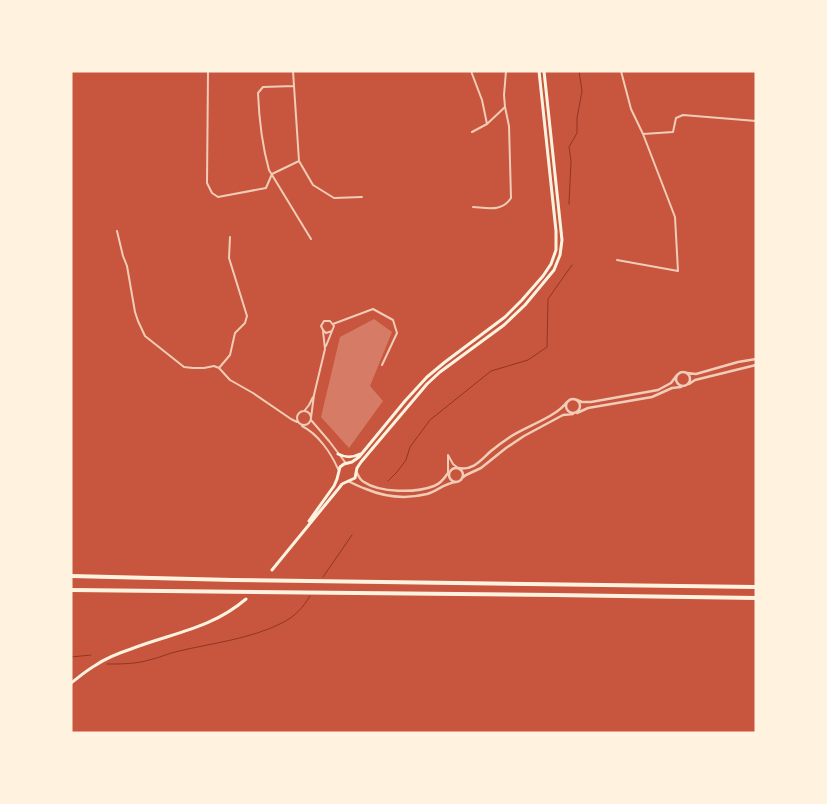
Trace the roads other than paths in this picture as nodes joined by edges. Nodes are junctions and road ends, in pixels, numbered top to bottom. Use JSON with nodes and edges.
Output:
{"nodes":[{"id":1,"x":208,"y":71,"type":"edge"},
{"id":2,"x":293,"y":71,"type":"edge"},
{"id":3,"x":471,"y":71,"type":"edge"},
{"id":4,"x":506,"y":71,"type":"edge"},
{"id":5,"x":539,"y":71,"type":"edge"},
{"id":6,"x":544,"y":71,"type":"edge"},
{"id":7,"x":622,"y":71,"type":"edge"},
{"id":8,"x":294,"y":86,"type":"junction"},
{"id":9,"x":504,"y":107,"type":"junction"},
{"id":10,"x":756,"y":121,"type":"edge"},
{"id":11,"x":487,"y":124,"type":"junction"},
{"id":12,"x":472,"y":132,"type":"dead end"},
{"id":13,"x":643,"y":134,"type":"junction"},
{"id":14,"x":299,"y":161,"type":"junction"},
{"id":15,"x":272,"y":174,"type":"junction"},
{"id":16,"x":362,"y":197,"type":"dead end"},
{"id":17,"x":473,"y":206,"type":"dead end"},
{"id":18,"x":117,"y":231,"type":"dead end"},
{"id":19,"x":230,"y":237,"type":"dead end"},
{"id":20,"x":311,"y":239,"type":"dead end"},
{"id":21,"x":617,"y":260,"type":"dead end"},
{"id":22,"x":333,"y":324,"type":"junction"},
{"id":23,"x":323,"y":331,"type":"junction"},
{"id":24,"x":332,"y":331,"type":"junction"},
{"id":25,"x":325,"y":349,"type":"junction"},
{"id":26,"x":756,"y":359,"type":"edge"},
{"id":27,"x":382,"y":365,"type":"dead end"},
{"id":28,"x":756,"y":366,"type":"edge"},
{"id":29,"x":219,"y":368,"type":"junction"},
{"id":30,"x":688,"y":373,"type":"junction"},
{"id":31,"x":677,"y":375,"type":"junction"},
{"id":32,"x":689,"y":384,"type":"junction"},
{"id":33,"x":681,"y":386,"type":"junction"},
{"id":34,"x":314,"y":395,"type":"junction"},
{"id":35,"x":577,"y":400,"type":"junction"},
{"id":36,"x":567,"y":402,"type":"junction"},
{"id":37,"x":304,"y":411,"type":"junction"},
{"id":38,"x":575,"y":413,"type":"junction"},
{"id":39,"x":311,"y":419,"type":"junction"},
{"id":40,"x":297,"y":422,"type":"junction"},
{"id":41,"x":302,"y":426,"type":"junction"},
{"id":42,"x":362,"y":452,"type":"junction"},
{"id":43,"x":338,"y":454,"type":"junction"},
{"id":44,"x":348,"y":463,"type":"junction"},
{"id":45,"x":458,"y":468,"type":"junction"},
{"id":46,"x":338,"y":472,"type":"junction"},
{"id":47,"x":356,"y":472,"type":"junction"},
{"id":48,"x":448,"y":473,"type":"junction"},
{"id":49,"x":462,"y":478,"type":"junction"},
{"id":50,"x":348,"y":482,"type":"junction"},
{"id":51,"x":456,"y":482,"type":"junction"},
{"id":52,"x":294,"y":543,"type":"junction"},
{"id":53,"x":272,"y":570,"type":"dead end"},
{"id":54,"x":71,"y":576,"type":"edge"},
{"id":55,"x":756,"y":586,"type":"edge"},
{"id":56,"x":71,"y":590,"type":"edge"},
{"id":57,"x":756,"y":598,"type":"edge"},
{"id":58,"x":246,"y":599,"type":"dead end"},
{"id":59,"x":71,"y":683,"type":"edge"}],
"edges":[{"from":1,"to":15,"type":"street"},
{"from":2,"to":8,"type":"street"},
{"from":3,"to":11,"type":"street"},
{"from":4,"to":9,"type":"street"},
{"from":5,"to":42,"type":"main road"},
{"from":6,"to":47,"type":"main road"},
{"from":7,"to":13,"type":"street"},
{"from":8,"to":14,"type":"street"},
{"from":8,"to":15,"type":"street"},
{"from":9,"to":11,"type":"street"},
{"from":9,"to":17,"type":"street"},
{"from":10,"to":13,"type":"street"},
{"from":11,"to":12,"type":"street"},
{"from":13,"to":21,"type":"street"},
{"from":14,"to":15,"type":"street"},
{"from":14,"to":16,"type":"street"},
{"from":15,"to":20,"type":"street"},
{"from":18,"to":29,"type":"street"},
{"from":19,"to":29,"type":"street"},
{"from":22,"to":23,"type":"street"},
{"from":22,"to":24,"type":"street"},
{"from":22,"to":27,"type":"street"},
{"from":23,"to":24,"type":"street"},
{"from":23,"to":25,"type":"street"},
{"from":24,"to":25,"type":"street"},
{"from":25,"to":34,"type":"street"},
{"from":26,"to":30,"type":"street"},
{"from":28,"to":32,"type":"street"},
{"from":29,"to":40,"type":"street"},
{"from":30,"to":31,"type":"street"},
{"from":30,"to":32,"type":"street"},
{"from":31,"to":33,"type":"street"},
{"from":31,"to":35,"type":"street"},
{"from":32,"to":33,"type":"street"},
{"from":33,"to":38,"type":"street"},
{"from":34,"to":37,"type":"street"},
{"from":34,"to":39,"type":"street"},
{"from":35,"to":36,"type":"street"},
{"from":35,"to":38,"type":"street"},
{"from":36,"to":38,"type":"street"},
{"from":36,"to":45,"type":"street"},
{"from":37,"to":39,"type":"street"},
{"from":37,"to":40,"type":"street"},
{"from":38,"to":49,"type":"street"},
{"from":39,"to":41,"type":"street"},
{"from":39,"to":43,"type":"street"},
{"from":40,"to":41,"type":"street"},
{"from":41,"to":46,"type":"street"},
{"from":42,"to":43,"type":"main road"},
{"from":42,"to":44,"type":"main road"},
{"from":43,"to":44,"type":"street"},
{"from":44,"to":46,"type":"main road"},
{"from":44,"to":47,"type":"main road"},
{"from":45,"to":48,"type":"street"},
{"from":45,"to":48,"type":"street"},
{"from":45,"to":49,"type":"street"},
{"from":46,"to":50,"type":"main road"},
{"from":46,"to":52,"type":"main road"},
{"from":47,"to":48,"type":"street"},
{"from":47,"to":50,"type":"main road"},
{"from":48,"to":51,"type":"street"},
{"from":49,"to":51,"type":"street"},
{"from":50,"to":51,"type":"street"},
{"from":50,"to":52,"type":"main road"},
{"from":52,"to":53,"type":"main road"},
{"from":54,"to":55,"type":"highway"},
{"from":56,"to":57,"type":"highway"},
{"from":58,"to":59,"type":"main road"}]}
